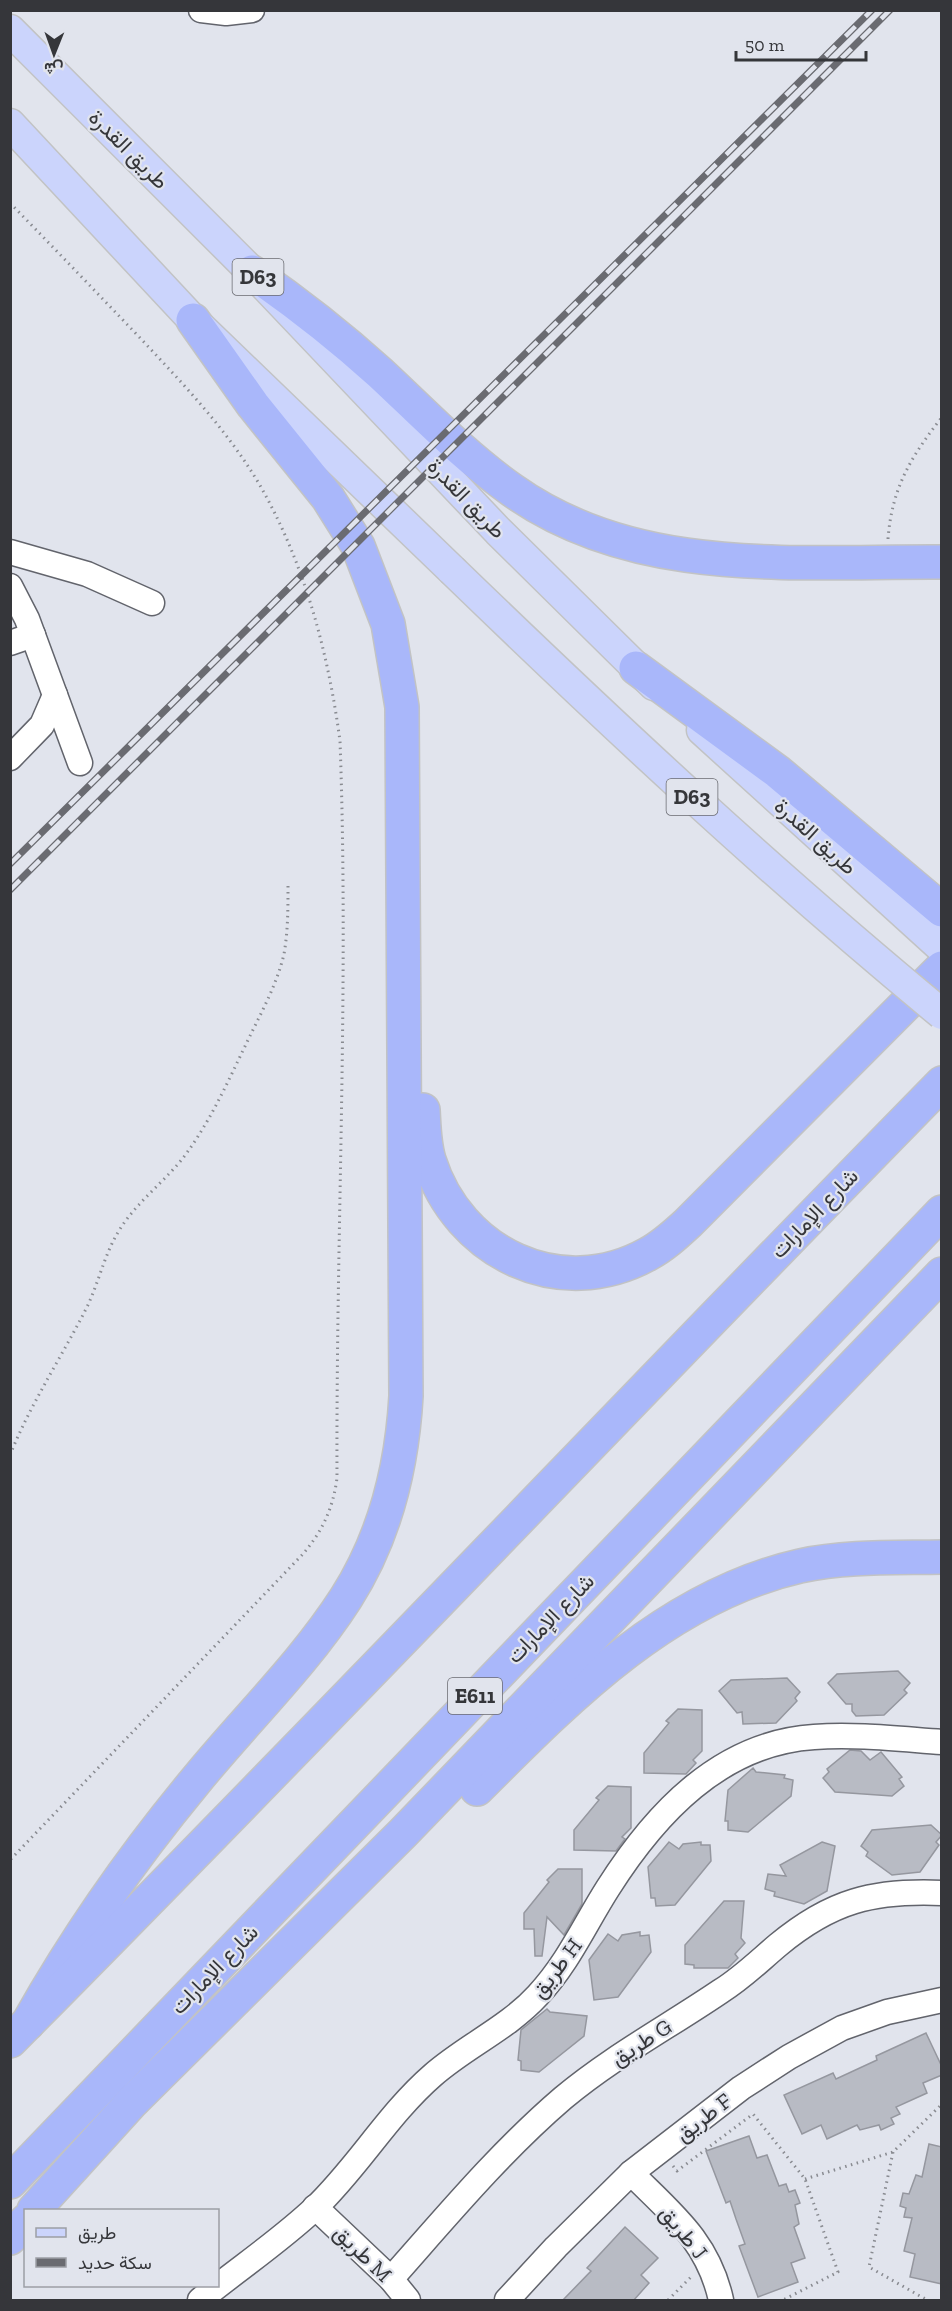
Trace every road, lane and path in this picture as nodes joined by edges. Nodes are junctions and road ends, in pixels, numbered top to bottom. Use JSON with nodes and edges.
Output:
{"nodes":[{"id":1,"x":201,"y":10,"type":"edge"},
{"id":2,"x":252,"y":10,"type":"edge"},
{"id":3,"x":10,"y":30,"type":"edge"},
{"id":4,"x":10,"y":124,"type":"edge"},
{"id":5,"x":10,"y":203,"type":"edge"},
{"id":6,"x":252,"y":272,"type":"junction"},
{"id":7,"x":193,"y":320,"type":"junction"},
{"id":8,"x":942,"y":417,"type":"edge"},
{"id":9,"x":10,"y":552,"type":"edge"},
{"id":10,"x":778,"y":561,"type":"junction"},
{"id":11,"x":888,"y":562,"type":"junction"},
{"id":12,"x":942,"y":562,"type":"edge"},
{"id":13,"x":942,"y":582,"type":"edge"},
{"id":14,"x":10,"y":586,"type":"edge"},
{"id":15,"x":152,"y":603,"type":"dead end"},
{"id":16,"x":22,"y":639,"type":"edge"},
{"id":17,"x":636,"y":668,"type":"junction"},
{"id":18,"x":55,"y":695,"type":"junction"},
{"id":19,"x":10,"y":758,"type":"edge"},
{"id":20,"x":80,"y":763,"type":"dead end"},
{"id":21,"x":403,"y":830,"type":"junction"},
{"id":22,"x":288,"y":886,"type":"dead end"},
{"id":23,"x":942,"y":910,"type":"edge"},
{"id":24,"x":942,"y":948,"type":"edge"},
{"id":25,"x":942,"y":968,"type":"edge"},
{"id":26,"x":942,"y":1014,"type":"edge"},
{"id":27,"x":942,"y":1083,"type":"edge"},
{"id":28,"x":942,"y":1212,"type":"edge"},
{"id":29,"x":942,"y":1274,"type":"edge"},
{"id":30,"x":942,"y":1297,"type":"edge"},
{"id":31,"x":832,"y":1385,"type":"junction"},
{"id":32,"x":10,"y":1455,"type":"edge"},
{"id":33,"x":942,"y":1557,"type":"edge"},
{"id":34,"x":942,"y":1742,"type":"edge"},
{"id":35,"x":10,"y":1860,"type":"edge"},
{"id":36,"x":942,"y":1893,"type":"edge"},
{"id":37,"x":942,"y":2000,"type":"edge"},
{"id":38,"x":19,"y":2032,"type":"edge"},
{"id":39,"x":942,"y":2104,"type":"edge"},
{"id":40,"x":660,"y":2151,"type":"junction"},
{"id":41,"x":893,"y":2152,"type":"junction"},
{"id":42,"x":631,"y":2173,"type":"junction"},
{"id":43,"x":805,"y":2179,"type":"junction"},
{"id":44,"x":10,"y":2182,"type":"edge"},
{"id":45,"x":57,"y":2184,"type":"junction"},
{"id":46,"x":315,"y":2207,"type":"junction"},
{"id":47,"x":36,"y":2209,"type":"edge"},
{"id":48,"x":24,"y":2223,"type":"edge"},
{"id":49,"x":10,"y":2238,"type":"edge"},
{"id":50,"x":708,"y":2260,"type":"junction"},
{"id":51,"x":391,"y":2279,"type":"junction"},
{"id":52,"x":219,"y":2285,"type":"edge"},
{"id":53,"x":217,"y":2287,"type":"edge"},
{"id":54,"x":200,"y":2301,"type":"edge"},
{"id":55,"x":408,"y":2301,"type":"edge"},
{"id":56,"x":507,"y":2301,"type":"edge"},
{"id":57,"x":668,"y":2301,"type":"edge"},
{"id":58,"x":721,"y":2301,"type":"edge"},
{"id":59,"x":783,"y":2301,"type":"edge"},
{"id":60,"x":927,"y":2301,"type":"edge"}],
"edges":[{"from":1,"to":2,"type":"street"},
{"from":3,"to":6,"type":"main road","name":"طريق القدرة","number":"D63"},
{"from":4,"to":7,"type":"main road","number":"D63"},
{"from":5,"to":35,"type":"path"},
{"from":6,"to":10,"type":"highway"},
{"from":6,"to":17,"type":"main road","name":"طريق القدرة","number":"D63"},
{"from":7,"to":21,"type":"highway"},
{"from":7,"to":26,"type":"main road","number":"D63","bridge":true},
{"from":8,"to":11,"type":"path"},
{"from":9,"to":15,"type":"street"},
{"from":10,"to":11,"type":"highway"},
{"from":10,"to":13,"type":"highway"},
{"from":11,"to":12,"type":"highway"},
{"from":14,"to":16,"type":"street"},
{"from":16,"to":18,"type":"street"},
{"from":17,"to":23,"type":"highway"},
{"from":17,"to":24,"type":"main road","name":"طريق القدرة","number":"D63"},
{"from":18,"to":19,"type":"street"},
{"from":18,"to":20,"type":"street"},
{"from":21,"to":25,"type":"highway"},
{"from":21,"to":38,"type":"highway"},
{"from":22,"to":32,"type":"path"},
{"from":27,"to":38,"type":"highway","name":"شارع الإمارات"},
{"from":28,"to":44,"type":"highway","name":"شارع الإمارات","number":"E611"},
{"from":29,"to":31,"type":"highway"},
{"from":30,"to":31,"type":"highway"},
{"from":31,"to":45,"type":"highway"},
{"from":33,"to":45,"type":"highway"},
{"from":34,"to":46,"type":"street","name":"طريق H"},
{"from":36,"to":51,"type":"street","name":"طريق G"},
{"from":37,"to":40,"type":"street","name":"طريق F"},
{"from":39,"to":41,"type":"path"},
{"from":40,"to":42,"type":"street","name":"طريق F"},
{"from":40,"to":43,"type":"path"},
{"from":41,"to":43,"type":"path"},
{"from":41,"to":60,"type":"path"},
{"from":42,"to":50,"type":"street","name":"طريق J"},
{"from":42,"to":56,"type":"street","name":"طريق F"},
{"from":43,"to":59,"type":"path"},
{"from":45,"to":47,"type":"highway"},
{"from":46,"to":51,"type":"street","name":"طريق M"},
{"from":46,"to":52,"type":"street","name":"طريق H"},
{"from":48,"to":49,"type":"highway"},
{"from":50,"to":57,"type":"path"},
{"from":50,"to":58,"type":"street","name":"طريق J"},
{"from":51,"to":55,"type":"street","name":"طريق M"},
{"from":53,"to":54,"type":"street","name":"طريق H"}]}
